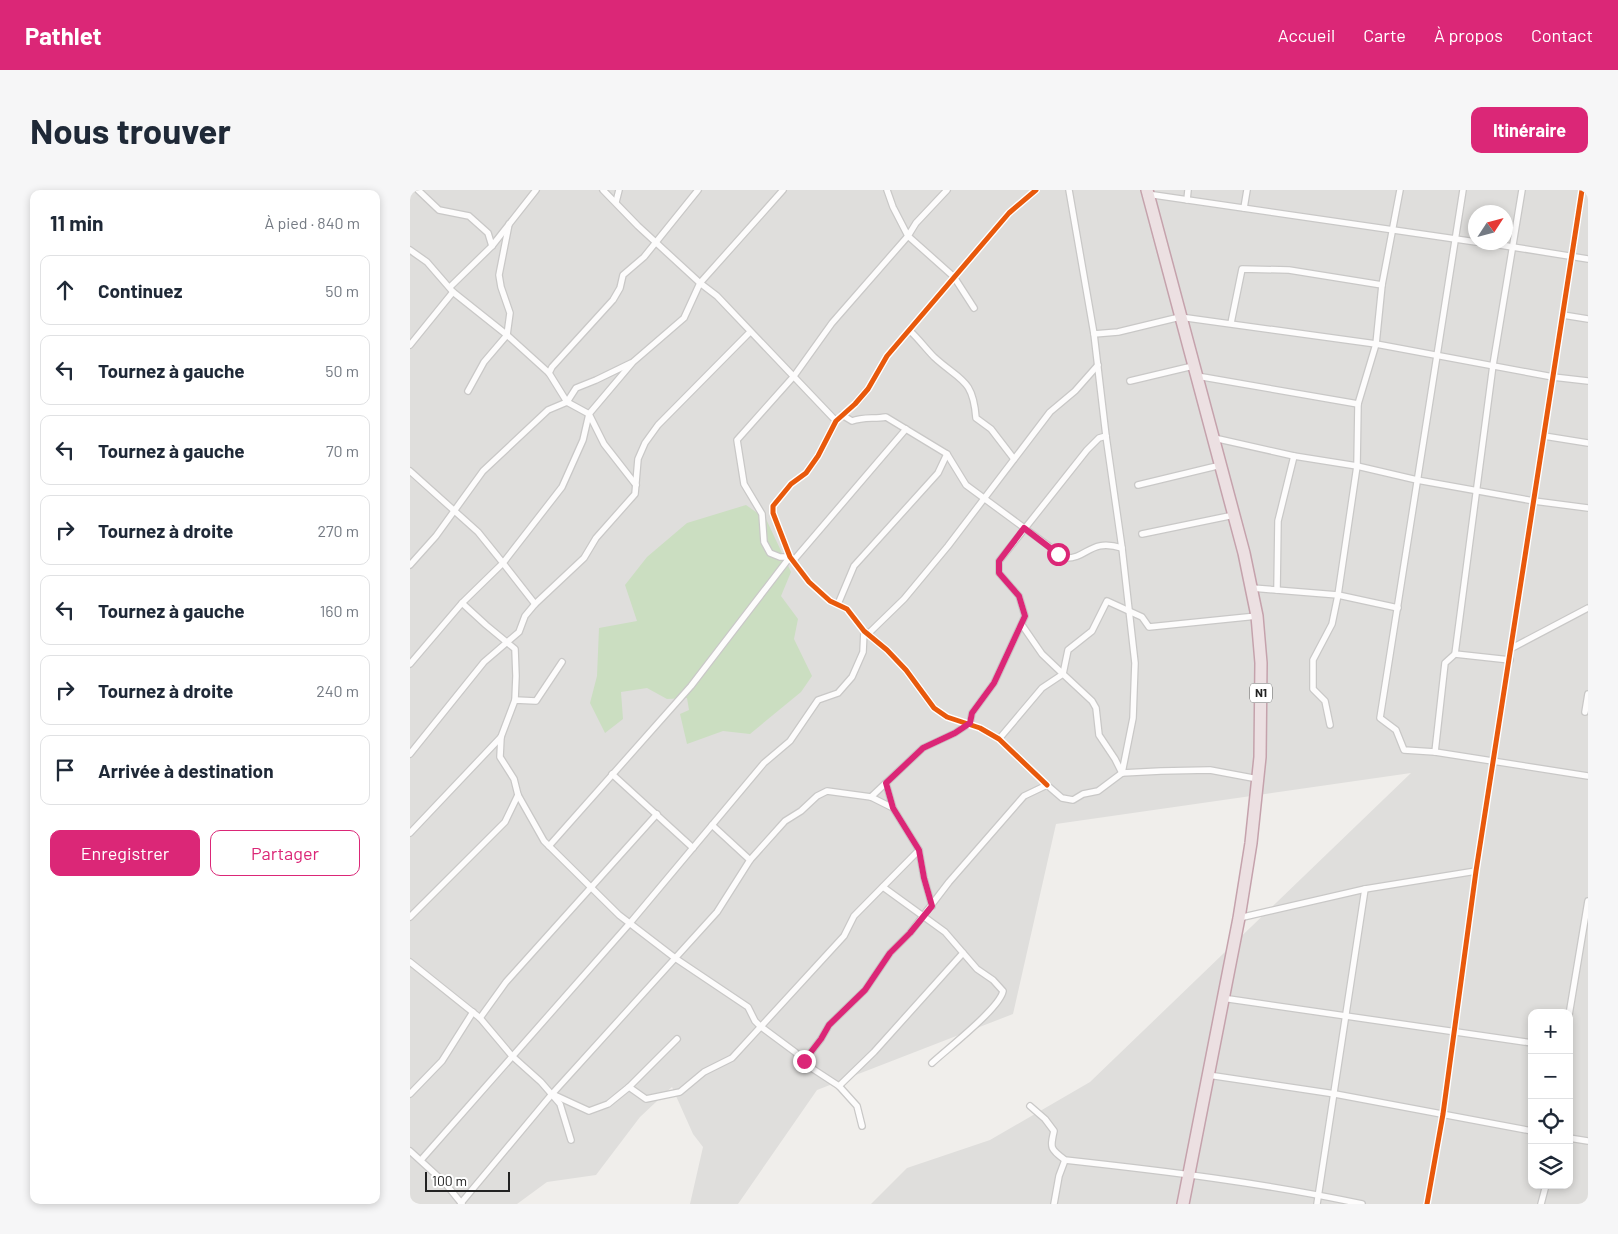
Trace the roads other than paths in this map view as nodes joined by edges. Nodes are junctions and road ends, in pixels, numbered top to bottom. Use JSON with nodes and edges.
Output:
{"nodes":[{"id":1,"x":418,"y":190,"type":"edge"},
{"id":2,"x":536,"y":190,"type":"edge"},
{"id":3,"x":604,"y":190,"type":"edge"},
{"id":4,"x":619,"y":190,"type":"edge"},
{"id":5,"x":698,"y":190,"type":"edge"},
{"id":6,"x":783,"y":190,"type":"edge"},
{"id":7,"x":887,"y":190,"type":"edge"},
{"id":8,"x":947,"y":190,"type":"edge"},
{"id":9,"x":1036,"y":190,"type":"edge"},
{"id":10,"x":1069,"y":190,"type":"edge"},
{"id":11,"x":1188,"y":190,"type":"edge"},
{"id":12,"x":1247,"y":190,"type":"edge"},
{"id":13,"x":1400,"y":190,"type":"edge"},
{"id":14,"x":1462,"y":190,"type":"edge"},
{"id":15,"x":1522,"y":190,"type":"edge"},
{"id":16,"x":1147,"y":192,"type":"edge"},
{"id":17,"x":1584,"y":193,"type":"edge"},
{"id":18,"x":1187,"y":200,"type":"junction"},
{"id":19,"x":616,"y":202,"type":"junction"},
{"id":20,"x":1244,"y":208,"type":"junction"},
{"id":21,"x":509,"y":224,"type":"junction"},
{"id":22,"x":1394,"y":229,"type":"junction"},
{"id":23,"x":908,"y":236,"type":"junction"},
{"id":24,"x":1455,"y":239,"type":"junction"},
{"id":25,"x":1468,"y":241,"type":"edge"},
{"id":26,"x":1513,"y":241,"type":"edge"},
{"id":27,"x":656,"y":243,"type":"junction"},
{"id":28,"x":492,"y":246,"type":"junction"},
{"id":29,"x":1513,"y":247,"type":"edge"},
{"id":30,"x":410,"y":250,"type":"edge"},
{"id":31,"x":1512,"y":250,"type":"edge"},
{"id":32,"x":1572,"y":256,"type":"junction"},
{"id":33,"x":1588,"y":259,"type":"edge"},
{"id":34,"x":954,"y":277,"type":"junction"},
{"id":35,"x":700,"y":283,"type":"junction"},
{"id":36,"x":1382,"y":285,"type":"junction"},
{"id":37,"x":451,"y":290,"type":"junction"},
{"id":38,"x":974,"y":308,"type":"dead end"},
{"id":39,"x":1563,"y":315,"type":"junction"},
{"id":40,"x":1180,"y":317,"type":"junction"},
{"id":41,"x":1588,"y":319,"type":"edge"},
{"id":42,"x":1231,"y":323,"type":"junction"},
{"id":43,"x":910,"y":331,"type":"junction"},
{"id":44,"x":750,"y":332,"type":"junction"},
{"id":45,"x":1094,"y":334,"type":"junction"},
{"id":46,"x":507,"y":335,"type":"junction"},
{"id":47,"x":1376,"y":344,"type":"junction"},
{"id":48,"x":410,"y":345,"type":"edge"},
{"id":49,"x":1437,"y":355,"type":"junction"},
{"id":50,"x":633,"y":362,"type":"junction"},
{"id":51,"x":1098,"y":365,"type":"junction"},
{"id":52,"x":1493,"y":365,"type":"junction"},
{"id":53,"x":1194,"y":371,"type":"junction"},
{"id":54,"x":549,"y":373,"type":"junction"},
{"id":55,"x":794,"y":376,"type":"junction"},
{"id":56,"x":1553,"y":377,"type":"junction"},
{"id":57,"x":1130,"y":381,"type":"dead end"},
{"id":58,"x":1588,"y":381,"type":"edge"},
{"id":59,"x":468,"y":391,"type":"dead end"},
{"id":60,"x":567,"y":402,"type":"junction"},
{"id":61,"x":1358,"y":404,"type":"junction"},
{"id":62,"x":589,"y":414,"type":"junction"},
{"id":63,"x":842,"y":415,"type":"junction"},
{"id":64,"x":836,"y":421,"type":"junction"},
{"id":65,"x":906,"y":429,"type":"junction"},
{"id":66,"x":1106,"y":436,"type":"junction"},
{"id":67,"x":1544,"y":436,"type":"junction"},
{"id":68,"x":1214,"y":438,"type":"junction"},
{"id":69,"x":1588,"y":443,"type":"edge"},
{"id":70,"x":947,"y":454,"type":"junction"},
{"id":71,"x":1294,"y":456,"type":"junction"},
{"id":72,"x":1014,"y":459,"type":"junction"},
{"id":73,"x":1221,"y":465,"type":"junction"},
{"id":74,"x":1357,"y":466,"type":"junction"},
{"id":75,"x":410,"y":471,"type":"edge"},
{"id":76,"x":1417,"y":480,"type":"junction"},
{"id":77,"x":636,"y":485,"type":"junction"},
{"id":78,"x":1138,"y":486,"type":"dead end"},
{"id":79,"x":1476,"y":491,"type":"junction"},
{"id":80,"x":984,"y":498,"type":"junction"},
{"id":81,"x":1534,"y":501,"type":"junction"},
{"id":82,"x":1588,"y":508,"type":"edge"},
{"id":83,"x":454,"y":510,"type":"junction"},
{"id":84,"x":1234,"y":515,"type":"junction"},
{"id":85,"x":1024,"y":528,"type":"junction"},
{"id":86,"x":1142,"y":534,"type":"dead end"},
{"id":87,"x":1122,"y":548,"type":"junction"},
{"id":88,"x":791,"y":559,"type":"junction"},
{"id":89,"x":503,"y":563,"type":"junction"},
{"id":90,"x":410,"y":565,"type":"edge"},
{"id":91,"x":1252,"y":588,"type":"junction"},
{"id":92,"x":1277,"y":590,"type":"junction"},
{"id":93,"x":1338,"y":595,"type":"junction"},
{"id":94,"x":462,"y":603,"type":"junction"},
{"id":95,"x":534,"y":604,"type":"junction"},
{"id":96,"x":838,"y":604,"type":"junction"},
{"id":97,"x":1398,"y":608,"type":"junction"},
{"id":98,"x":1588,"y":608,"type":"edge"},
{"id":99,"x":1129,"y":612,"type":"junction"},
{"id":100,"x":1257,"y":616,"type":"junction"},
{"id":101,"x":1022,"y":625,"type":"junction"},
{"id":102,"x":866,"y":632,"type":"junction"},
{"id":103,"x":507,"y":641,"type":"junction"},
{"id":104,"x":1512,"y":648,"type":"junction"},
{"id":105,"x":1455,"y":654,"type":"junction"},
{"id":106,"x":1510,"y":660,"type":"junction"},
{"id":107,"x":562,"y":662,"type":"dead end"},
{"id":108,"x":410,"y":664,"type":"edge"},
{"id":109,"x":1063,"y":674,"type":"junction"},
{"id":110,"x":1588,"y":694,"type":"edge"},
{"id":111,"x":515,"y":700,"type":"junction"},
{"id":112,"x":1585,"y":712,"type":"dead end"},
{"id":113,"x":970,"y":723,"type":"junction"},
{"id":114,"x":1330,"y":725,"type":"dead end"},
{"id":115,"x":501,"y":737,"type":"junction"},
{"id":116,"x":999,"y":739,"type":"junction"},
{"id":117,"x":1435,"y":752,"type":"junction"},
{"id":118,"x":410,"y":754,"type":"edge"},
{"id":119,"x":1494,"y":762,"type":"junction"},
{"id":120,"x":1122,"y":773,"type":"junction"},
{"id":121,"x":612,"y":774,"type":"junction"},
{"id":122,"x":1588,"y":776,"type":"edge"},
{"id":123,"x":1258,"y":779,"type":"junction"},
{"id":124,"x":886,"y":783,"type":"junction"},
{"id":125,"x":1047,"y":785,"type":"junction"},
{"id":126,"x":518,"y":795,"type":"junction"},
{"id":127,"x":871,"y":797,"type":"junction"},
{"id":128,"x":893,"y":808,"type":"junction"},
{"id":129,"x":657,"y":814,"type":"junction"},
{"id":130,"x":712,"y":825,"type":"junction"},
{"id":131,"x":410,"y":832,"type":"edge"},
{"id":132,"x":549,"y":846,"type":"junction"},
{"id":133,"x":693,"y":848,"type":"junction"},
{"id":134,"x":919,"y":850,"type":"junction"},
{"id":135,"x":750,"y":860,"type":"junction"},
{"id":136,"x":1476,"y":871,"type":"junction"},
{"id":137,"x":883,"y":886,"type":"junction"},
{"id":138,"x":591,"y":887,"type":"junction"},
{"id":139,"x":1365,"y":889,"type":"junction"},
{"id":140,"x":1588,"y":901,"type":"edge"},
{"id":141,"x":932,"y":906,"type":"junction"},
{"id":142,"x":924,"y":916,"type":"junction"},
{"id":143,"x":410,"y":917,"type":"edge"},
{"id":144,"x":1239,"y":918,"type":"junction"},
{"id":145,"x":630,"y":923,"type":"junction"},
{"id":146,"x":963,"y":953,"type":"junction"},
{"id":147,"x":675,"y":958,"type":"junction"},
{"id":148,"x":410,"y":962,"type":"edge"},
{"id":149,"x":1222,"y":998,"type":"junction"},
{"id":150,"x":1570,"y":1009,"type":"edge"},
{"id":151,"x":473,"y":1012,"type":"junction"},
{"id":152,"x":1344,"y":1016,"type":"junction"},
{"id":153,"x":480,"y":1018,"type":"junction"},
{"id":154,"x":760,"y":1026,"type":"junction"},
{"id":155,"x":1454,"y":1031,"type":"junction"},
{"id":156,"x":677,"y":1039,"type":"dead end"},
{"id":157,"x":1528,"y":1042,"type":"edge"},
{"id":158,"x":512,"y":1056,"type":"junction"},
{"id":159,"x":804,"y":1061,"type":"junction"},
{"id":160,"x":932,"y":1063,"type":"dead end"},
{"id":161,"x":1208,"y":1075,"type":"junction"},
{"id":162,"x":839,"y":1086,"type":"junction"},
{"id":163,"x":628,"y":1087,"type":"junction"},
{"id":164,"x":410,"y":1094,"type":"edge"},
{"id":165,"x":552,"y":1094,"type":"junction"},
{"id":166,"x":1335,"y":1094,"type":"junction"},
{"id":167,"x":1030,"y":1106,"type":"dead end"},
{"id":168,"x":1444,"y":1114,"type":"junction"},
{"id":169,"x":862,"y":1126,"type":"dead end"},
{"id":170,"x":1528,"y":1130,"type":"edge"},
{"id":171,"x":1573,"y":1139,"type":"edge"},
{"id":172,"x":571,"y":1140,"type":"dead end"},
{"id":173,"x":1588,"y":1141,"type":"edge"},
{"id":174,"x":410,"y":1150,"type":"edge"},
{"id":175,"x":421,"y":1160,"type":"junction"},
{"id":176,"x":1065,"y":1160,"type":"junction"},
{"id":177,"x":1188,"y":1173,"type":"junction"},
{"id":178,"x":1545,"y":1189,"type":"edge"},
{"id":179,"x":1319,"y":1195,"type":"junction"},
{"id":180,"x":461,"y":1203,"type":"edge"},
{"id":181,"x":1054,"y":1204,"type":"edge"},
{"id":182,"x":1183,"y":1204,"type":"edge"},
{"id":183,"x":1317,"y":1204,"type":"edge"},
{"id":184,"x":1362,"y":1204,"type":"edge"},
{"id":185,"x":1427,"y":1204,"type":"edge"},
{"id":186,"x":1540,"y":1204,"type":"edge"}],
"edges":[{"from":1,"to":28,"type":"street"},
{"from":2,"to":21,"type":"street"},
{"from":3,"to":19,"type":"street"},
{"from":4,"to":19,"type":"street"},
{"from":5,"to":27,"type":"street"},
{"from":6,"to":35,"type":"street"},
{"from":7,"to":23,"type":"street"},
{"from":8,"to":23,"type":"street"},
{"from":9,"to":34,"type":"street"},
{"from":10,"to":45,"type":"street"},
{"from":11,"to":18,"type":"street"},
{"from":12,"to":20,"type":"street"},
{"from":13,"to":22,"type":"street"},
{"from":14,"to":24,"type":"street"},
{"from":15,"to":26,"type":"street"},
{"from":16,"to":18,"type":"street"},
{"from":16,"to":40,"type":"highway","number":"N1"},
{"from":17,"to":32,"type":"street"},
{"from":18,"to":20,"type":"street"},
{"from":19,"to":27,"type":"street"},
{"from":20,"to":22,"type":"street"},
{"from":21,"to":28,"type":"street"},
{"from":21,"to":46,"type":"street"},
{"from":22,"to":24,"type":"street"},
{"from":22,"to":36,"type":"street"},
{"from":23,"to":34,"type":"street"},
{"from":23,"to":55,"type":"street"},
{"from":24,"to":25,"type":"street"},
{"from":24,"to":49,"type":"street"},
{"from":27,"to":35,"type":"street"},
{"from":27,"to":54,"type":"street"},
{"from":28,"to":37,"type":"street"},
{"from":29,"to":32,"type":"street"},
{"from":30,"to":37,"type":"street"},
{"from":31,"to":52,"type":"street"},
{"from":32,"to":33,"type":"street"},
{"from":32,"to":39,"type":"street"},
{"from":34,"to":38,"type":"street"},
{"from":34,"to":43,"type":"street"},
{"from":35,"to":44,"type":"street"},
{"from":35,"to":50,"type":"street"},
{"from":36,"to":42,"type":"street"},
{"from":36,"to":47,"type":"street"},
{"from":37,"to":46,"type":"street"},
{"from":37,"to":48,"type":"street"},
{"from":39,"to":41,"type":"street"},
{"from":39,"to":56,"type":"street"},
{"from":40,"to":42,"type":"street"},
{"from":40,"to":45,"type":"street"},
{"from":40,"to":53,"type":"highway","number":"N1"},
{"from":42,"to":47,"type":"street"},
{"from":43,"to":63,"type":"street"},
{"from":43,"to":72,"type":"street"},
{"from":44,"to":55,"type":"street"},
{"from":44,"to":77,"type":"street"},
{"from":45,"to":51,"type":"street"},
{"from":46,"to":54,"type":"street"},
{"from":46,"to":59,"type":"street"},
{"from":47,"to":49,"type":"street"},
{"from":47,"to":61,"type":"street"},
{"from":49,"to":52,"type":"street"},
{"from":49,"to":76,"type":"street"},
{"from":50,"to":60,"type":"street"},
{"from":50,"to":62,"type":"street"},
{"from":51,"to":66,"type":"street"},
{"from":51,"to":72,"type":"street"},
{"from":52,"to":56,"type":"street"},
{"from":52,"to":79,"type":"street"},
{"from":53,"to":57,"type":"street"},
{"from":53,"to":61,"type":"street"},
{"from":53,"to":68,"type":"highway","number":"N1"},
{"from":54,"to":60,"type":"street"},
{"from":55,"to":64,"type":"street"},
{"from":55,"to":88,"type":"street"},
{"from":56,"to":58,"type":"street"},
{"from":56,"to":67,"type":"street"},
{"from":60,"to":62,"type":"street"},
{"from":60,"to":83,"type":"street"},
{"from":61,"to":74,"type":"street"},
{"from":62,"to":77,"type":"street"},
{"from":62,"to":89,"type":"street"},
{"from":63,"to":64,"type":"street"},
{"from":63,"to":65,"type":"street"},
{"from":64,"to":88,"type":"street"},
{"from":65,"to":70,"type":"street"},
{"from":65,"to":88,"type":"street"},
{"from":66,"to":85,"type":"street"},
{"from":66,"to":87,"type":"street"},
{"from":67,"to":69,"type":"street"},
{"from":67,"to":81,"type":"street"},
{"from":68,"to":71,"type":"street"},
{"from":68,"to":73,"type":"highway","number":"N1"},
{"from":70,"to":80,"type":"street"},
{"from":70,"to":96,"type":"street"},
{"from":71,"to":74,"type":"street"},
{"from":71,"to":92,"type":"street"},
{"from":72,"to":80,"type":"street"},
{"from":73,"to":78,"type":"street"},
{"from":73,"to":84,"type":"highway","number":"N1"},
{"from":74,"to":76,"type":"street"},
{"from":74,"to":93,"type":"street"},
{"from":75,"to":83,"type":"street"},
{"from":76,"to":79,"type":"street"},
{"from":76,"to":97,"type":"street"},
{"from":77,"to":95,"type":"street"},
{"from":79,"to":81,"type":"street"},
{"from":79,"to":105,"type":"street"},
{"from":80,"to":85,"type":"street"},
{"from":80,"to":102,"type":"street"},
{"from":81,"to":82,"type":"street"},
{"from":81,"to":104,"type":"street"},
{"from":83,"to":89,"type":"street"},
{"from":83,"to":90,"type":"street"},
{"from":84,"to":86,"type":"street"},
{"from":84,"to":91,"type":"highway","number":"N1"},
{"from":85,"to":87,"type":"street"},
{"from":85,"to":101,"type":"street"},
{"from":87,"to":99,"type":"street"},
{"from":88,"to":96,"type":"street"},
{"from":88,"to":121,"type":"street"},
{"from":89,"to":94,"type":"street"},
{"from":89,"to":95,"type":"street"},
{"from":91,"to":92,"type":"street"},
{"from":91,"to":100,"type":"highway","number":"N1"},
{"from":92,"to":93,"type":"street"},
{"from":93,"to":97,"type":"street"},
{"from":93,"to":114,"type":"street"},
{"from":94,"to":103,"type":"street"},
{"from":94,"to":108,"type":"street"},
{"from":95,"to":103,"type":"street"},
{"from":96,"to":102,"type":"street"},
{"from":97,"to":117,"type":"street"},
{"from":98,"to":104,"type":"street"},
{"from":99,"to":100,"type":"street"},
{"from":99,"to":109,"type":"street"},
{"from":99,"to":120,"type":"street"},
{"from":100,"to":123,"type":"highway","number":"N1"},
{"from":101,"to":109,"type":"street"},
{"from":101,"to":113,"type":"street"},
{"from":102,"to":113,"type":"street"},
{"from":102,"to":130,"type":"street"},
{"from":103,"to":111,"type":"street"},
{"from":103,"to":118,"type":"street"},
{"from":104,"to":106,"type":"street"},
{"from":105,"to":106,"type":"street"},
{"from":105,"to":117,"type":"street"},
{"from":106,"to":119,"type":"street"},
{"from":107,"to":111,"type":"street"},
{"from":109,"to":116,"type":"street"},
{"from":109,"to":120,"type":"street"},
{"from":110,"to":112,"type":"street"},
{"from":111,"to":115,"type":"street"},
{"from":113,"to":116,"type":"street"},
{"from":113,"to":124,"type":"street"},
{"from":115,"to":126,"type":"street"},
{"from":115,"to":131,"type":"street"},
{"from":116,"to":125,"type":"street"},
{"from":117,"to":119,"type":"street"},
{"from":119,"to":122,"type":"street"},
{"from":119,"to":136,"type":"street"},
{"from":120,"to":123,"type":"street"},
{"from":120,"to":125,"type":"street"},
{"from":121,"to":129,"type":"street"},
{"from":121,"to":132,"type":"street"},
{"from":123,"to":144,"type":"highway","number":"N1"},
{"from":124,"to":127,"type":"street"},
{"from":124,"to":128,"type":"street"},
{"from":125,"to":141,"type":"street"},
{"from":126,"to":132,"type":"street"},
{"from":126,"to":143,"type":"street"},
{"from":127,"to":128,"type":"street"},
{"from":127,"to":135,"type":"street"},
{"from":128,"to":134,"type":"street"},
{"from":129,"to":133,"type":"street"},
{"from":129,"to":138,"type":"street"},
{"from":130,"to":133,"type":"street"},
{"from":130,"to":135,"type":"street"},
{"from":132,"to":138,"type":"street"},
{"from":133,"to":145,"type":"street"},
{"from":134,"to":137,"type":"street"},
{"from":134,"to":141,"type":"street"},
{"from":135,"to":147,"type":"street"},
{"from":136,"to":139,"type":"street"},
{"from":136,"to":155,"type":"street"},
{"from":137,"to":142,"type":"street"},
{"from":137,"to":154,"type":"street"},
{"from":138,"to":145,"type":"street"},
{"from":138,"to":153,"type":"street"},
{"from":139,"to":144,"type":"street"},
{"from":139,"to":152,"type":"street"},
{"from":140,"to":150,"type":"street"},
{"from":141,"to":142,"type":"street"},
{"from":142,"to":146,"type":"street"},
{"from":142,"to":159,"type":"street"},
{"from":144,"to":149,"type":"highway","number":"N1"},
{"from":145,"to":147,"type":"street"},
{"from":145,"to":158,"type":"street"},
{"from":146,"to":160,"type":"street"},
{"from":146,"to":162,"type":"street"},
{"from":147,"to":154,"type":"street"},
{"from":147,"to":165,"type":"street"},
{"from":148,"to":151,"type":"street"},
{"from":149,"to":152,"type":"street"},
{"from":149,"to":161,"type":"highway","number":"N1"},
{"from":151,"to":153,"type":"street"},
{"from":151,"to":164,"type":"street"},
{"from":152,"to":155,"type":"street"},
{"from":152,"to":166,"type":"street"},
{"from":153,"to":158,"type":"street"},
{"from":154,"to":159,"type":"street"},
{"from":154,"to":163,"type":"street"},
{"from":155,"to":157,"type":"street"},
{"from":155,"to":168,"type":"street"},
{"from":156,"to":163,"type":"street"},
{"from":158,"to":165,"type":"street"},
{"from":158,"to":175,"type":"street"},
{"from":159,"to":162,"type":"street"},
{"from":161,"to":166,"type":"street"},
{"from":161,"to":177,"type":"highway","number":"N1"},
{"from":162,"to":169,"type":"street"},
{"from":163,"to":165,"type":"street"},
{"from":165,"to":172,"type":"street"},
{"from":165,"to":180,"type":"street"},
{"from":166,"to":168,"type":"street"},
{"from":166,"to":179,"type":"street"},
{"from":167,"to":176,"type":"street"},
{"from":168,"to":170,"type":"street"},
{"from":168,"to":185,"type":"street"},
{"from":171,"to":173,"type":"street"},
{"from":174,"to":175,"type":"street"},
{"from":175,"to":180,"type":"street"},
{"from":176,"to":177,"type":"street"},
{"from":176,"to":181,"type":"street"},
{"from":177,"to":179,"type":"street"},
{"from":177,"to":182,"type":"highway","number":"N1"},
{"from":178,"to":186,"type":"street"},
{"from":179,"to":183,"type":"street"},
{"from":179,"to":184,"type":"street"}]}
